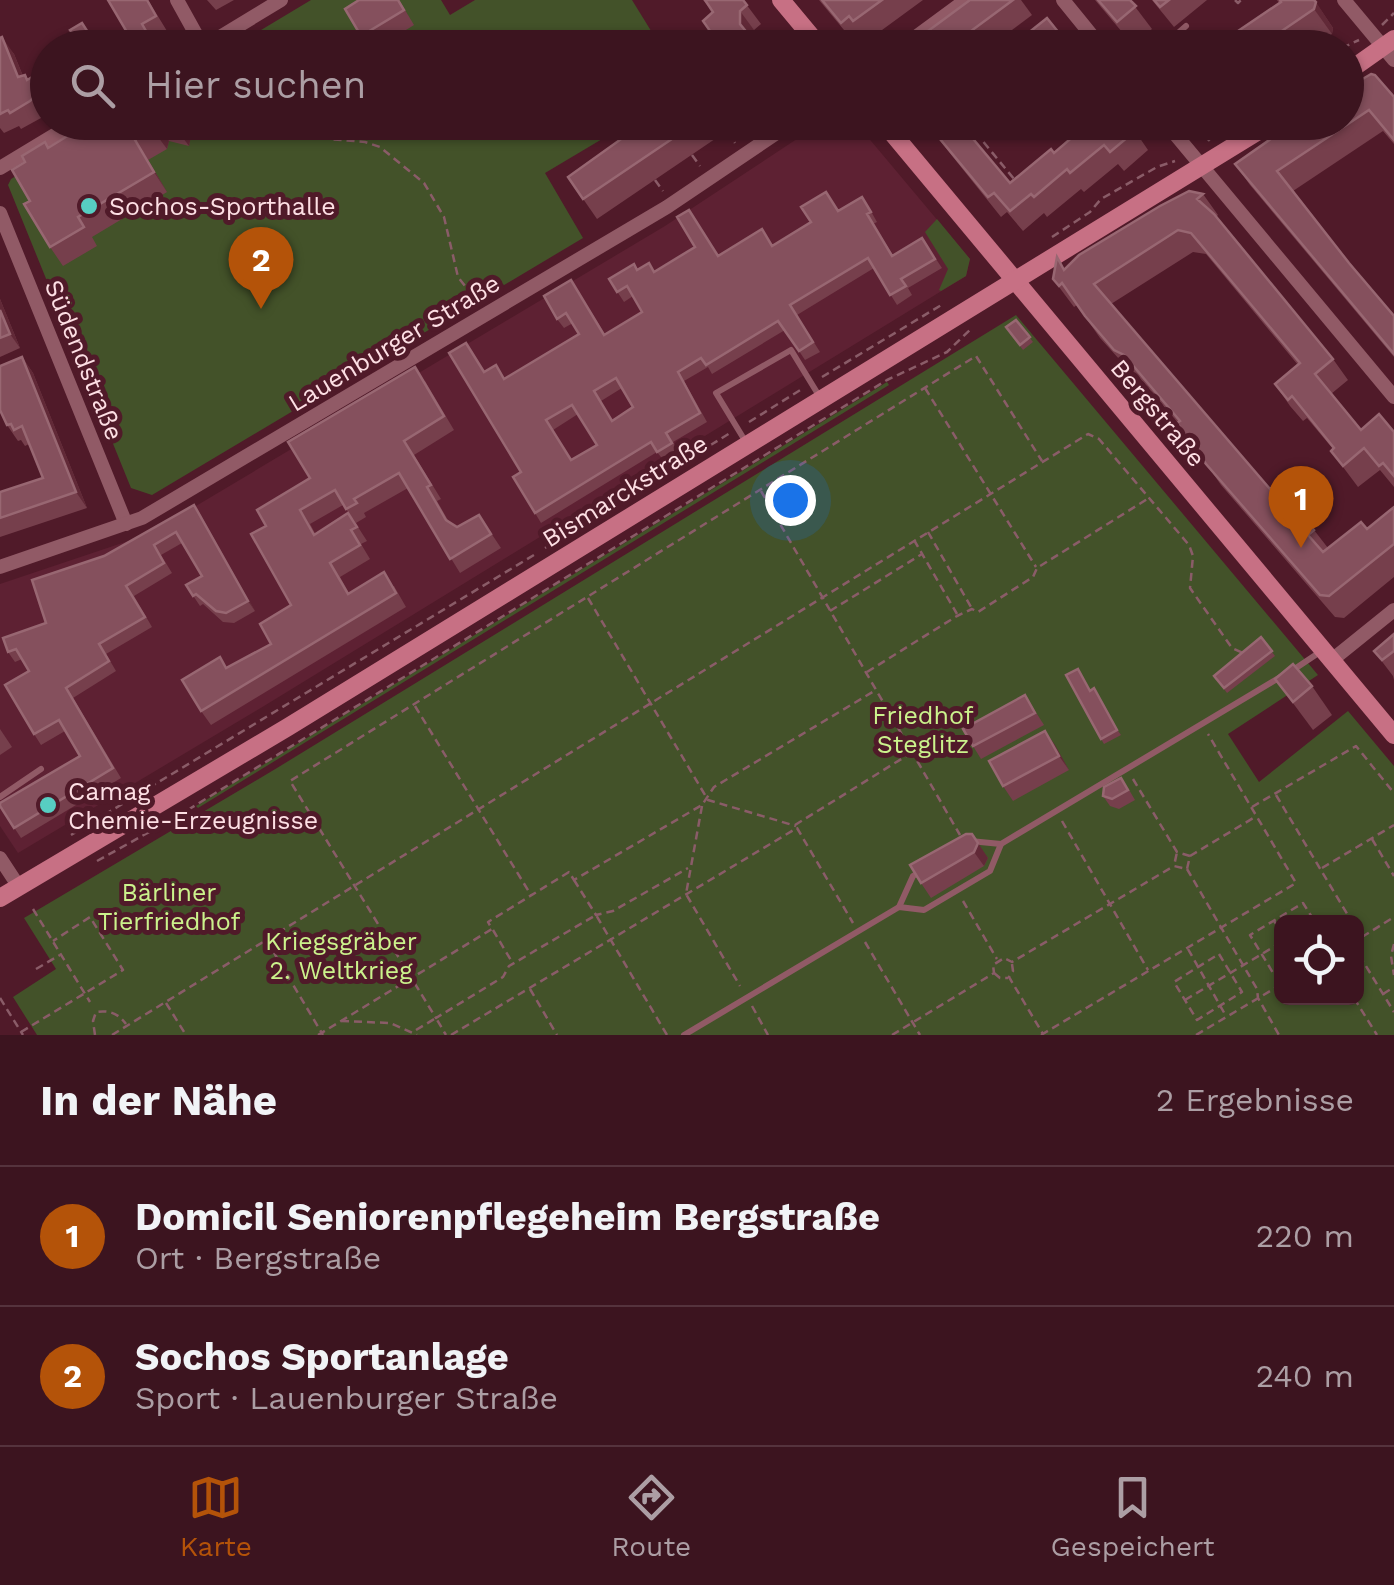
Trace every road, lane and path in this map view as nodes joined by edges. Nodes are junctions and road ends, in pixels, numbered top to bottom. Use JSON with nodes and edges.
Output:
{"nodes":[{"id":1,"x":177,"y":0,"type":"edge"},
{"id":2,"x":282,"y":0,"type":"edge"},
{"id":3,"x":781,"y":0,"type":"edge"},
{"id":4,"x":966,"y":0,"type":"edge"},
{"id":5,"x":1062,"y":0,"type":"edge"},
{"id":6,"x":1344,"y":0,"type":"edge"},
{"id":7,"x":1394,"y":13,"type":"edge"},
{"id":8,"x":1186,"y":26,"type":"dead end"},
{"id":9,"x":1378,"y":28,"type":"dead end"},
{"id":10,"x":193,"y":30,"type":"edge"},
{"id":11,"x":231,"y":30,"type":"edge"},
{"id":12,"x":805,"y":30,"type":"edge"},
{"id":13,"x":925,"y":30,"type":"edge"},
{"id":14,"x":1087,"y":30,"type":"edge"},
{"id":15,"x":1181,"y":30,"type":"edge"},
{"id":16,"x":1390,"y":49,"type":"edge"},
{"id":17,"x":1364,"y":63,"type":"edge"},
{"id":18,"x":46,"y":140,"type":"edge"},
{"id":19,"x":341,"y":140,"type":"edge"},
{"id":20,"x":733,"y":140,"type":"edge"},
{"id":21,"x":767,"y":140,"type":"edge"},
{"id":22,"x":898,"y":140,"type":"edge"},
{"id":23,"x":982,"y":140,"type":"edge"},
{"id":24,"x":1179,"y":140,"type":"edge"},
{"id":25,"x":1207,"y":140,"type":"edge"},
{"id":26,"x":1245,"y":140,"type":"edge"},
{"id":27,"x":736,"y":144,"type":"dead end"},
{"id":28,"x":1201,"y":146,"type":"dead end"},
{"id":29,"x":692,"y":155,"type":"dead end"},
{"id":30,"x":1181,"y":158,"type":"dead end"},
{"id":31,"x":998,"y":160,"type":"junction"},
{"id":32,"x":992,"y":165,"type":"edge"},
{"id":33,"x":701,"y":167,"type":"dead end"},
{"id":34,"x":0,"y":168,"type":"edge"},
{"id":35,"x":1202,"y":168,"type":"junction"},
{"id":36,"x":656,"y":180,"type":"dead end"},
{"id":37,"x":1022,"y":189,"type":"edge"},
{"id":38,"x":664,"y":192,"type":"dead end"},
{"id":39,"x":0,"y":213,"type":"edge"},
{"id":40,"x":1046,"y":242,"type":"dead end"},
{"id":41,"x":1015,"y":280,"type":"junction"},
{"id":42,"x":955,"y":299,"type":"dead end"},
{"id":43,"x":477,"y":300,"type":"dead end"},
{"id":44,"x":978,"y":322,"type":"dead end"},
{"id":45,"x":925,"y":388,"type":"junction"},
{"id":46,"x":816,"y":392,"type":"junction"},
{"id":47,"x":1394,"y":396,"type":"edge"},
{"id":48,"x":743,"y":437,"type":"junction"},
{"id":49,"x":1042,"y":461,"type":"junction"},
{"id":50,"x":760,"y":490,"type":"junction"},
{"id":51,"x":990,"y":494,"type":"junction"},
{"id":52,"x":1149,"y":498,"type":"junction"},
{"id":53,"x":126,"y":524,"type":"junction"},
{"id":54,"x":928,"y":532,"type":"junction"},
{"id":55,"x":914,"y":540,"type":"junction"},
{"id":56,"x":922,"y":554,"type":"junction"},
{"id":57,"x":0,"y":567,"type":"edge"},
{"id":58,"x":1037,"y":568,"type":"junction"},
{"id":59,"x":588,"y":597,"type":"junction"},
{"id":60,"x":822,"y":597,"type":"junction"},
{"id":61,"x":972,"y":608,"type":"junction"},
{"id":62,"x":1394,"y":610,"type":"edge"},
{"id":63,"x":830,"y":611,"type":"junction"},
{"id":64,"x":958,"y":616,"type":"junction"},
{"id":65,"x":1327,"y":655,"type":"junction"},
{"id":66,"x":1252,"y":657,"type":"edge"},
{"id":67,"x":866,"y":672,"type":"junction"},
{"id":68,"x":876,"y":690,"type":"junction"},
{"id":69,"x":651,"y":703,"type":"junction"},
{"id":70,"x":414,"y":704,"type":"junction"},
{"id":71,"x":1202,"y":724,"type":"junction"},
{"id":72,"x":1394,"y":735,"type":"edge"},
{"id":73,"x":912,"y":752,"type":"junction"},
{"id":74,"x":41,"y":769,"type":"dead end"},
{"id":75,"x":1127,"y":769,"type":"junction"},
{"id":76,"x":1394,"y":793,"type":"edge"},
{"id":77,"x":1275,"y":794,"type":"junction"},
{"id":78,"x":0,"y":797,"type":"edge"},
{"id":79,"x":708,"y":800,"type":"junction"},
{"id":80,"x":702,"y":805,"type":"junction"},
{"id":81,"x":1251,"y":808,"type":"junction"},
{"id":82,"x":478,"y":809,"type":"junction"},
{"id":83,"x":1056,"y":811,"type":"junction"},
{"id":84,"x":1256,"y":816,"type":"junction"},
{"id":85,"x":1394,"y":825,"type":"edge"},
{"id":86,"x":796,"y":826,"type":"junction"},
{"id":87,"x":1371,"y":838,"type":"junction"},
{"id":88,"x":65,"y":840,"type":"dead end"},
{"id":89,"x":965,"y":844,"type":"joint"},
{"id":90,"x":1001,"y":844,"type":"junction"},
{"id":91,"x":1177,"y":852,"type":"junction"},
{"id":92,"x":1190,"y":856,"type":"junction"},
{"id":93,"x":0,"y":858,"type":"edge"},
{"id":94,"x":94,"y":862,"type":"dead end"},
{"id":95,"x":1174,"y":866,"type":"junction"},
{"id":96,"x":690,"y":867,"type":"junction"},
{"id":97,"x":925,"y":868,"type":"edge"},
{"id":98,"x":1187,"y":869,"type":"junction"},
{"id":99,"x":1320,"y":869,"type":"junction"},
{"id":100,"x":1394,"y":876,"type":"edge"},
{"id":101,"x":574,"y":880,"type":"junction"},
{"id":102,"x":354,"y":886,"type":"junction"},
{"id":103,"x":18,"y":887,"type":"junction"},
{"id":104,"x":686,"y":894,"type":"junction"},
{"id":105,"x":531,"y":895,"type":"junction"},
{"id":106,"x":0,"y":898,"type":"edge"},
{"id":107,"x":962,"y":901,"type":"dead end"},
{"id":108,"x":1110,"y":904,"type":"junction"},
{"id":109,"x":899,"y":907,"type":"junction"},
{"id":110,"x":33,"y":908,"type":"dead end"},
{"id":111,"x":596,"y":915,"type":"junction"},
{"id":112,"x":1283,"y":915,"type":"edge"},
{"id":113,"x":1310,"y":915,"type":"edge"},
{"id":114,"x":1348,"y":915,"type":"edge"},
{"id":115,"x":1394,"y":917,"type":"edge"},
{"id":116,"x":1274,"y":920,"type":"edge"},
{"id":117,"x":1222,"y":927,"type":"junction"},
{"id":118,"x":492,"y":929,"type":"junction"},
{"id":119,"x":858,"y":931,"type":"junction"},
{"id":120,"x":1364,"y":936,"type":"edge"},
{"id":121,"x":266,"y":940,"type":"junction"},
{"id":122,"x":611,"y":940,"type":"junction"},
{"id":123,"x":53,"y":941,"type":"junction"},
{"id":124,"x":1394,"y":944,"type":"edge"},
{"id":125,"x":1274,"y":947,"type":"edge"},
{"id":126,"x":1187,"y":948,"type":"junction"},
{"id":127,"x":61,"y":954,"type":"junction"},
{"id":128,"x":1262,"y":954,"type":"junction"},
{"id":129,"x":998,"y":960,"type":"junction"},
{"id":130,"x":1012,"y":962,"type":"junction"},
{"id":131,"x":1364,"y":963,"type":"edge"},
{"id":132,"x":513,"y":964,"type":"junction"},
{"id":133,"x":1243,"y":965,"type":"junction"},
{"id":134,"x":1198,"y":967,"type":"junction"},
{"id":135,"x":36,"y":969,"type":"dead end"},
{"id":136,"x":1149,"y":971,"type":"junction"},
{"id":137,"x":1230,"y":972,"type":"junction"},
{"id":138,"x":994,"y":974,"type":"junction"},
{"id":139,"x":1274,"y":974,"type":"edge"},
{"id":140,"x":1394,"y":974,"type":"edge"},
{"id":141,"x":1009,"y":977,"type":"junction"},
{"id":142,"x":410,"y":978,"type":"junction"},
{"id":143,"x":1208,"y":985,"type":"junction"},
{"id":144,"x":1394,"y":987,"type":"edge"},
{"id":145,"x":530,"y":989,"type":"junction"},
{"id":146,"x":1274,"y":989,"type":"edge"},
{"id":147,"x":85,"y":994,"type":"junction"},
{"id":148,"x":1383,"y":994,"type":"junction"},
{"id":149,"x":0,"y":998,"type":"edge"},
{"id":150,"x":747,"y":998,"type":"junction"},
{"id":151,"x":1258,"y":998,"type":"junction"},
{"id":152,"x":1185,"y":1000,"type":"junction"},
{"id":153,"x":165,"y":1001,"type":"junction"},
{"id":154,"x":90,"y":1002,"type":"dead end"},
{"id":155,"x":1358,"y":1005,"type":"edge"},
{"id":156,"x":1220,"y":1006,"type":"junction"},
{"id":157,"x":1394,"y":1012,"type":"edge"},
{"id":158,"x":1227,"y":1017,"type":"junction"},
{"id":159,"x":436,"y":1018,"type":"junction"},
{"id":160,"x":341,"y":1021,"type":"junction"},
{"id":161,"x":913,"y":1023,"type":"junction"},
{"id":162,"x":127,"y":1026,"type":"junction"},
{"id":163,"x":22,"y":1034,"type":"edge"},
{"id":164,"x":321,"y":1034,"type":"edge"},
{"id":165,"x":415,"y":1034,"type":"edge"},
{"id":166,"x":1042,"y":1034,"type":"edge"},
{"id":167,"x":95,"y":1035,"type":"edge"},
{"id":168,"x":112,"y":1035,"type":"edge"},
{"id":169,"x":186,"y":1035,"type":"edge"},
{"id":170,"x":448,"y":1035,"type":"edge"},
{"id":171,"x":557,"y":1035,"type":"edge"},
{"id":172,"x":667,"y":1035,"type":"edge"},
{"id":173,"x":684,"y":1035,"type":"edge"},
{"id":174,"x":768,"y":1035,"type":"edge"},
{"id":175,"x":892,"y":1035,"type":"edge"},
{"id":176,"x":920,"y":1035,"type":"edge"},
{"id":177,"x":1196,"y":1035,"type":"edge"},
{"id":178,"x":1279,"y":1035,"type":"edge"},
{"id":179,"x":1377,"y":1035,"type":"edge"}],
"edges":[{"from":1,"to":10,"type":"street"},
{"from":2,"to":11,"type":"street"},
{"from":3,"to":12,"type":"street"},
{"from":4,"to":13,"type":"street"},
{"from":5,"to":14,"type":"street"},
{"from":6,"to":16,"type":"street"},
{"from":7,"to":9,"type":"path"},
{"from":8,"to":15,"type":"lane"},
{"from":16,"to":17,"type":"street"},
{"from":18,"to":34,"type":"street"},
{"from":19,"to":43,"type":"path"},
{"from":20,"to":27,"type":"path"},
{"from":21,"to":53,"type":"street","name":"Lauenburger Straße"},
{"from":22,"to":41,"type":"street","name":"Bergstraße"},
{"from":23,"to":31,"type":"path"},
{"from":24,"to":35,"type":"street"},
{"from":25,"to":28,"type":"path"},
{"from":26,"to":35,"type":"street","name":"Bismarckstraße"},
{"from":29,"to":33,"type":"path"},
{"from":30,"to":40,"type":"path"},
{"from":31,"to":32,"type":"path"},
{"from":31,"to":37,"type":"path"},
{"from":35,"to":41,"type":"street","name":"Bismarckstraße"},
{"from":35,"to":47,"type":"street"},
{"from":36,"to":38,"type":"path"},
{"from":39,"to":53,"type":"street","name":"Südendstraße"},
{"from":41,"to":46,"type":"street","name":"Bismarckstraße"},
{"from":41,"to":65,"type":"street","name":"Bergstraße"},
{"from":42,"to":46,"type":"path"},
{"from":44,"to":94,"type":"path"},
{"from":45,"to":49,"type":"path"},
{"from":45,"to":50,"type":"path"},
{"from":45,"to":51,"type":"path"},
{"from":46,"to":48,"type":"street","name":"Bismarckstraße"},
{"from":46,"to":48,"type":"path"},
{"from":46,"to":48,"type":"lane"},
{"from":48,"to":88,"type":"path"},
{"from":48,"to":103,"type":"street","name":"Bismarckstraße"},
{"from":49,"to":51,"type":"path"},
{"from":49,"to":52,"type":"path"},
{"from":50,"to":59,"type":"path"},
{"from":50,"to":60,"type":"path"},
{"from":51,"to":54,"type":"path"},
{"from":51,"to":58,"type":"path"},
{"from":52,"to":58,"type":"path"},
{"from":52,"to":66,"type":"path"},
{"from":53,"to":57,"type":"street","name":"Lauenburger Straße"},
{"from":54,"to":55,"type":"path"},
{"from":54,"to":61,"type":"path"},
{"from":55,"to":56,"type":"path"},
{"from":55,"to":60,"type":"path"},
{"from":56,"to":63,"type":"path"},
{"from":56,"to":64,"type":"path"},
{"from":58,"to":61,"type":"path"},
{"from":59,"to":69,"type":"path"},
{"from":59,"to":70,"type":"path"},
{"from":60,"to":63,"type":"path"},
{"from":60,"to":69,"type":"path"},
{"from":61,"to":64,"type":"path"},
{"from":62,"to":65,"type":"street"},
{"from":63,"to":67,"type":"path"},
{"from":64,"to":67,"type":"path"},
{"from":65,"to":71,"type":"lane"},
{"from":65,"to":72,"type":"street","name":"Bergstraße"},
{"from":67,"to":68,"type":"path"},
{"from":68,"to":73,"type":"path"},
{"from":68,"to":79,"type":"path"},
{"from":69,"to":79,"type":"path"},
{"from":69,"to":82,"type":"path"},
{"from":70,"to":82,"type":"path"},
{"from":70,"to":102,"type":"path"},
{"from":71,"to":75,"type":"lane"},
{"from":71,"to":81,"type":"path"},
{"from":73,"to":86,"type":"path"},
{"from":73,"to":89,"type":"path"},
{"from":74,"to":78,"type":"lane"},
{"from":75,"to":83,"type":"lane"},
{"from":75,"to":91,"type":"path"},
{"from":76,"to":77,"type":"path"},
{"from":77,"to":81,"type":"path"},
{"from":77,"to":99,"type":"path"},
{"from":79,"to":80,"type":"path"},
{"from":79,"to":86,"type":"path"},
{"from":80,"to":96,"type":"path"},
{"from":80,"to":101,"type":"path"},
{"from":81,"to":84,"type":"path"},
{"from":82,"to":102,"type":"path"},
{"from":82,"to":105,"type":"path"},
{"from":83,"to":90,"type":"lane"},
{"from":83,"to":108,"type":"path"},
{"from":84,"to":92,"type":"path"},
{"from":84,"to":117,"type":"path"},
{"from":85,"to":87,"type":"path"},
{"from":86,"to":104,"type":"path"},
{"from":86,"to":119,"type":"path"},
{"from":87,"to":99,"type":"path"},
{"from":87,"to":100,"type":"path"},
{"from":89,"to":90,"type":"lane"},
{"from":90,"to":109,"type":"lane"},
{"from":91,"to":92,"type":"path"},
{"from":91,"to":95,"type":"path"},
{"from":92,"to":98,"type":"path"},
{"from":93,"to":103,"type":"street"},
{"from":95,"to":98,"type":"path"},
{"from":95,"to":108,"type":"path"},
{"from":96,"to":104,"type":"path"},
{"from":96,"to":111,"type":"path"},
{"from":97,"to":109,"type":"lane"},
{"from":98,"to":117,"type":"path"},
{"from":99,"to":114,"type":"path"},
{"from":101,"to":105,"type":"path"},
{"from":101,"to":111,"type":"path"},
{"from":102,"to":121,"type":"path"},
{"from":102,"to":142,"type":"path"},
{"from":103,"to":106,"type":"street","name":"Bismarckstraße"},
{"from":104,"to":122,"type":"path"},
{"from":104,"to":150,"type":"path"},
{"from":105,"to":118,"type":"path"},
{"from":107,"to":129,"type":"path"},
{"from":108,"to":130,"type":"path"},
{"from":108,"to":136,"type":"path"},
{"from":109,"to":119,"type":"lane"},
{"from":110,"to":123,"type":"path"},
{"from":111,"to":122,"type":"path"},
{"from":111,"to":132,"type":"path"},
{"from":112,"to":113,"type":"path"},
{"from":115,"to":120,"type":"path"},
{"from":116,"to":128,"type":"path"},
{"from":117,"to":126,"type":"path"},
{"from":117,"to":133,"type":"path"},
{"from":118,"to":132,"type":"path"},
{"from":118,"to":142,"type":"path"},
{"from":119,"to":150,"type":"lane"},
{"from":119,"to":161,"type":"path"},
{"from":121,"to":153,"type":"path"},
{"from":121,"to":164,"type":"path"},
{"from":122,"to":145,"type":"path"},
{"from":122,"to":172,"type":"path"},
{"from":123,"to":127,"type":"path"},
{"from":123,"to":147,"type":"path"},
{"from":124,"to":140,"type":"path"},
{"from":125,"to":128,"type":"path"},
{"from":126,"to":134,"type":"path"},
{"from":126,"to":136,"type":"path"},
{"from":127,"to":135,"type":"path"},
{"from":127,"to":147,"type":"path"},
{"from":128,"to":133,"type":"path"},
{"from":128,"to":139,"type":"path"},
{"from":129,"to":130,"type":"path"},
{"from":129,"to":138,"type":"path"},
{"from":130,"to":141,"type":"path"},
{"from":131,"to":148,"type":"path"},
{"from":132,"to":159,"type":"path"},
{"from":133,"to":137,"type":"path"},
{"from":133,"to":151,"type":"path"},
{"from":134,"to":137,"type":"path"},
{"from":134,"to":143,"type":"path"},
{"from":134,"to":152,"type":"path"},
{"from":136,"to":166,"type":"path"},
{"from":137,"to":143,"type":"path"},
{"from":137,"to":156,"type":"path"},
{"from":138,"to":141,"type":"path"},
{"from":138,"to":161,"type":"path"},
{"from":141,"to":166,"type":"path"},
{"from":142,"to":159,"type":"path"},
{"from":142,"to":160,"type":"path"},
{"from":143,"to":152,"type":"path"},
{"from":143,"to":156,"type":"path"},
{"from":144,"to":148,"type":"path"},
{"from":145,"to":170,"type":"path"},
{"from":145,"to":171,"type":"path"},
{"from":146,"to":151,"type":"path"},
{"from":147,"to":154,"type":"path"},
{"from":147,"to":163,"type":"path"},
{"from":148,"to":157,"type":"path"},
{"from":149,"to":163,"type":"path"},
{"from":150,"to":173,"type":"lane"},
{"from":150,"to":174,"type":"path"},
{"from":151,"to":158,"type":"path"},
{"from":151,"to":178,"type":"path"},
{"from":152,"to":156,"type":"path"},
{"from":153,"to":162,"type":"path"},
{"from":153,"to":169,"type":"path"},
{"from":155,"to":179,"type":"path"},
{"from":156,"to":158,"type":"path"},
{"from":158,"to":177,"type":"path"},
{"from":159,"to":165,"type":"path"},
{"from":159,"to":170,"type":"path"},
{"from":160,"to":164,"type":"path"},
{"from":160,"to":165,"type":"path"},
{"from":161,"to":175,"type":"path"},
{"from":161,"to":176,"type":"path"},
{"from":162,"to":167,"type":"path"},
{"from":162,"to":168,"type":"path"}]}
